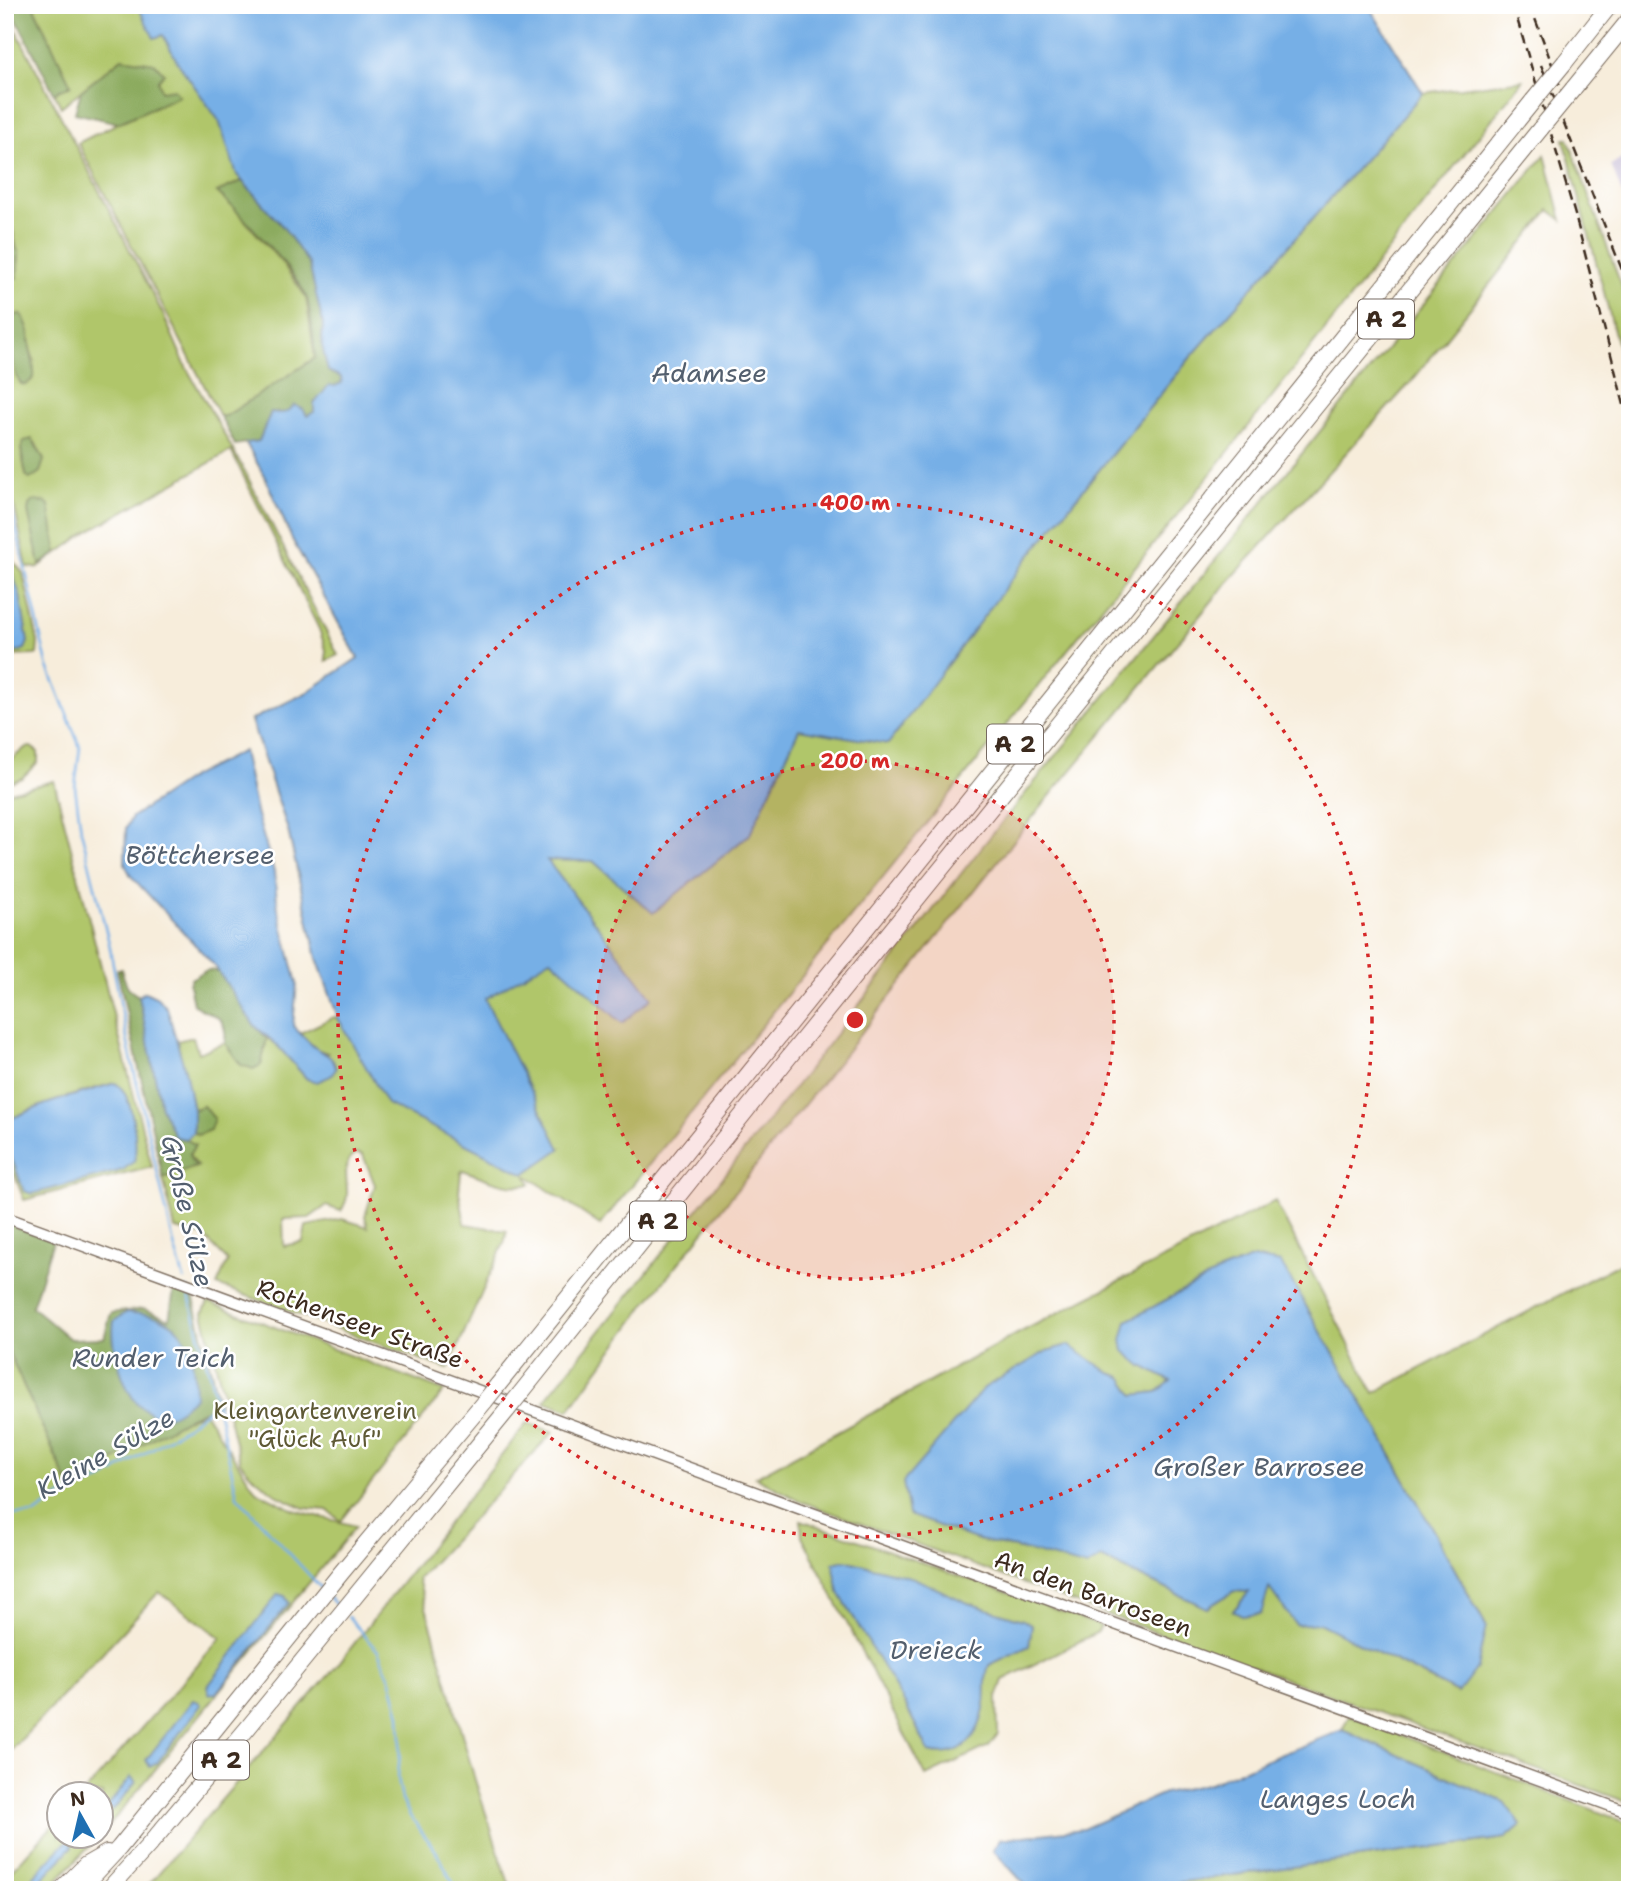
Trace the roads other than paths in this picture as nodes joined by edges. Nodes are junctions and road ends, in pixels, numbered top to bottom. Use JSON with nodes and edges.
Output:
{"nodes":[{"id":1,"x":1610,"y":5,"type":"edge"},
{"id":2,"x":1630,"y":19,"type":"edge"},
{"id":3,"x":5,"y":1217,"type":"edge"},
{"id":4,"x":542,"y":1414,"type":"joint"},
{"id":5,"x":1630,"y":1813,"type":"edge"},
{"id":6,"x":119,"y":1848,"type":"junction"},
{"id":7,"x":61,"y":1890,"type":"edge"},
{"id":8,"x":80,"y":1890,"type":"edge"},
{"id":9,"x":108,"y":1890,"type":"edge"}],
"edges":[{"from":1,"to":6,"type":"highway","number":"A 2","bridge":true},
{"from":2,"to":9,"type":"highway","number":"A 2","bridge":true},
{"from":3,"to":4,"type":"street","name":"Rothenseer Straße"},
{"from":4,"to":5,"type":"street","name":"An den Barroseen"},
{"from":6,"to":7,"type":"highway"},
{"from":6,"to":8,"type":"highway","number":"A 2"}]}
